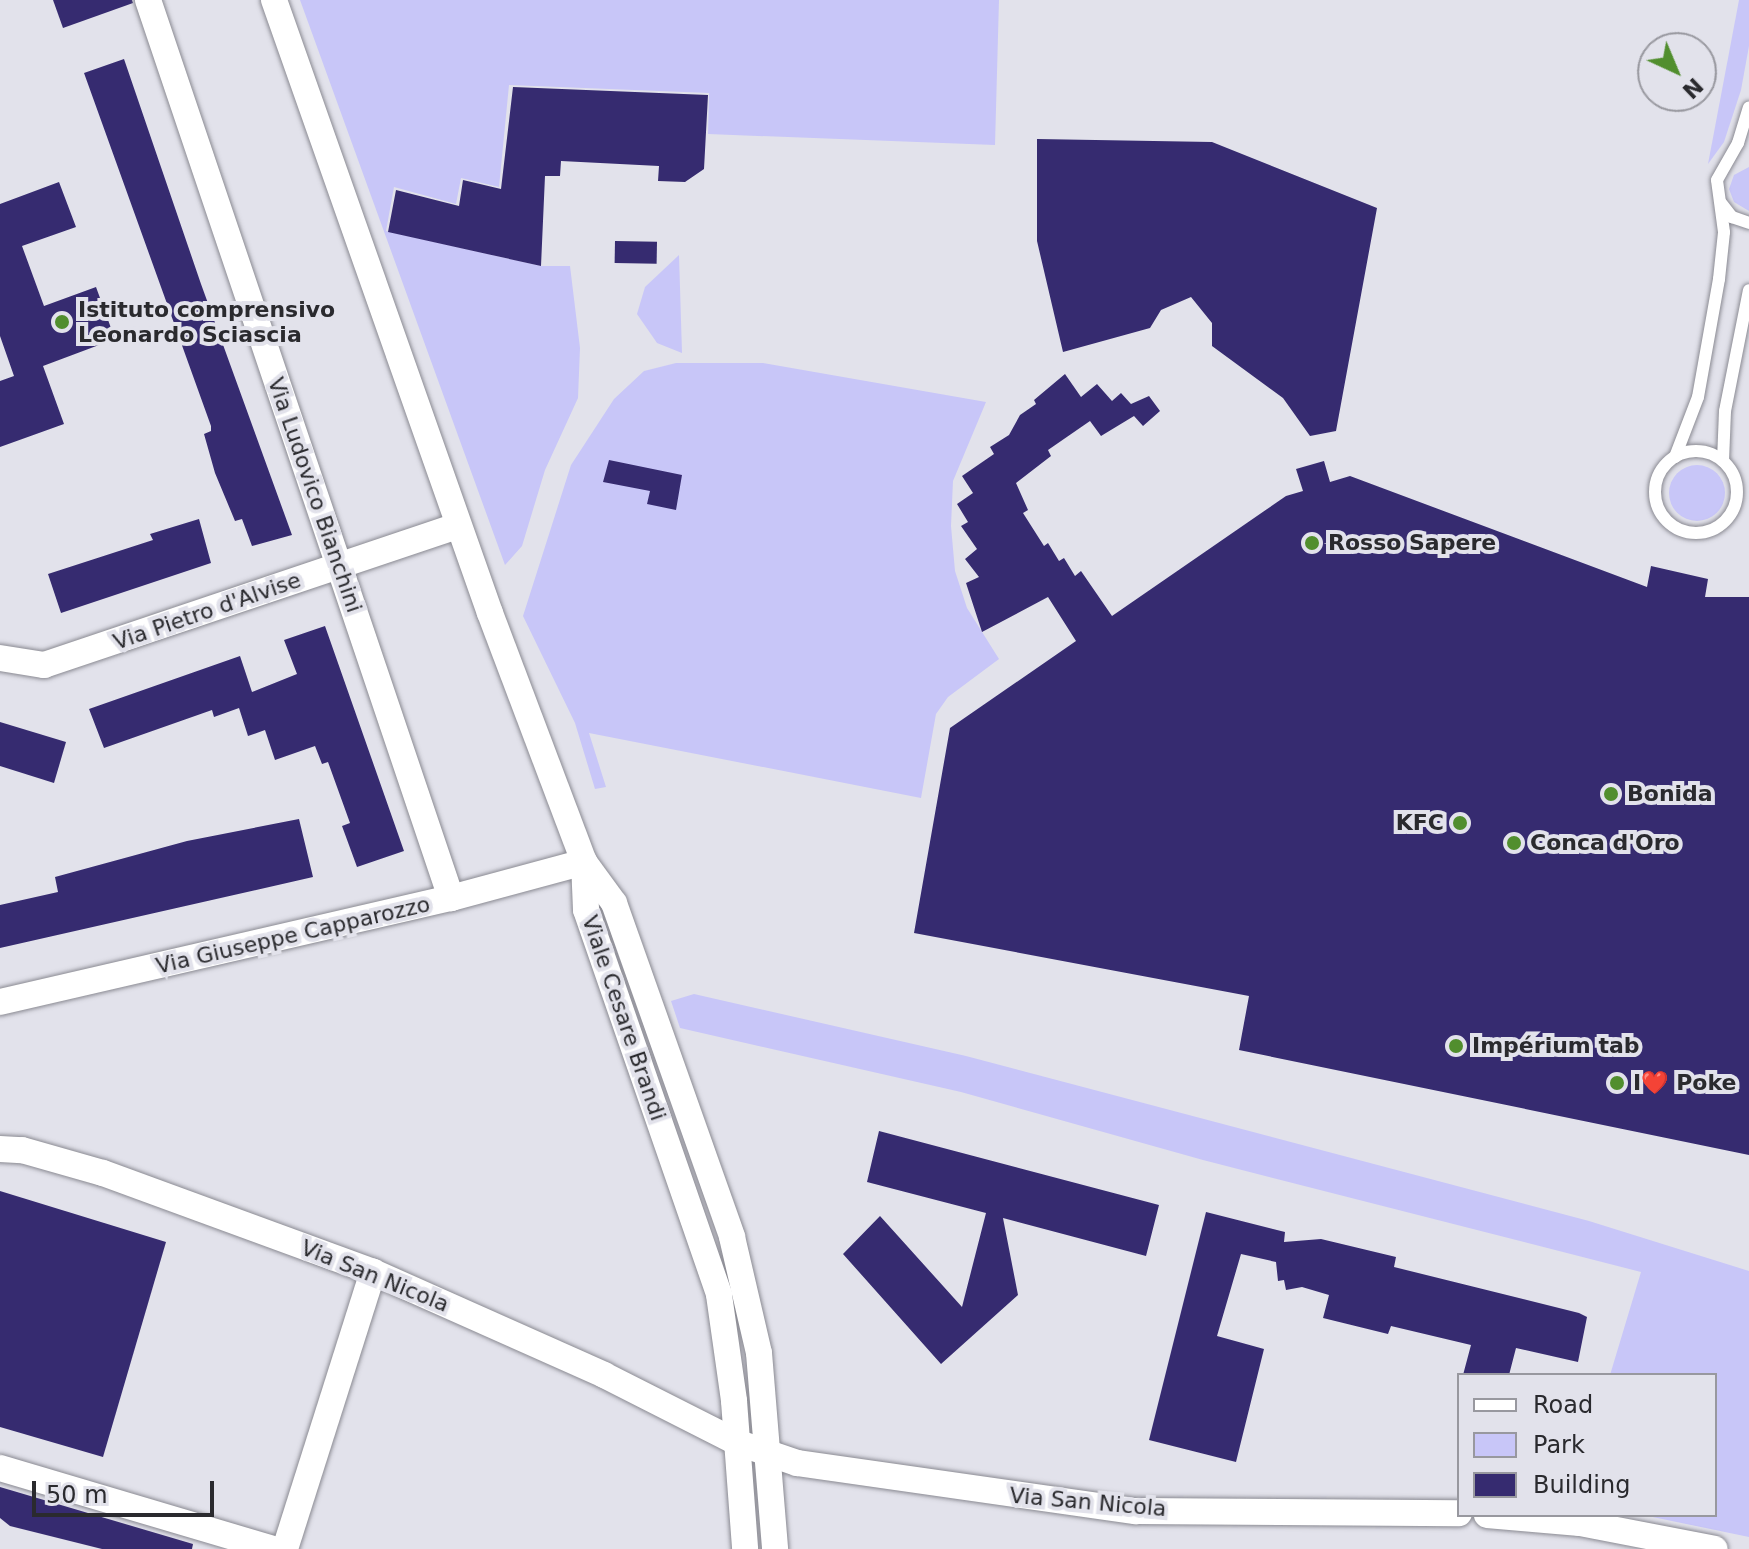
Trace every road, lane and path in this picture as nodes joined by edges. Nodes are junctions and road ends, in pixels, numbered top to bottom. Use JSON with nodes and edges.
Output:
{"nodes":[{"id":1,"x":148,"y":0,"type":"edge"},
{"id":2,"x":274,"y":0,"type":"edge"},
{"id":3,"x":1749,"y":108,"type":"edge"},
{"id":4,"x":1749,"y":152,"type":"edge"},
{"id":5,"x":1728,"y":161,"type":"junction"},
{"id":6,"x":1719,"y":201,"type":"junction"},
{"id":7,"x":1749,"y":223,"type":"edge"},
{"id":8,"x":1749,"y":290,"type":"edge"},
{"id":9,"x":1675,"y":457,"type":"junction"},
{"id":10,"x":1723,"y":461,"type":"junction"},
{"id":11,"x":458,"y":526,"type":"junction"},
{"id":12,"x":339,"y":566,"type":"junction"},
{"id":13,"x":0,"y":658,"type":"edge"},
{"id":14,"x":584,"y":862,"type":"junction"},
{"id":15,"x":451,"y":898,"type":"junction"},
{"id":16,"x":0,"y":1002,"type":"edge"},
{"id":17,"x":0,"y":1149,"type":"edge"},
{"id":18,"x":373,"y":1272,"type":"junction"},
{"id":19,"x":736,"y":1442,"type":"junction"},
{"id":20,"x":768,"y":1455,"type":"junction"},
{"id":21,"x":0,"y":1468,"type":"edge"},
{"id":22,"x":1457,"y":1513,"type":"edge"},
{"id":23,"x":1510,"y":1517,"type":"edge"},
{"id":24,"x":273,"y":1549,"type":"edge"},
{"id":25,"x":285,"y":1549,"type":"edge"},
{"id":26,"x":745,"y":1549,"type":"edge"},
{"id":27,"x":775,"y":1549,"type":"edge"},
{"id":28,"x":1715,"y":1549,"type":"edge"}],
"edges":[{"from":1,"to":12,"type":"street","name":"Via Ludovico Bianchini"},
{"from":2,"to":11,"type":"street"},
{"from":3,"to":5,"type":"lane"},
{"from":4,"to":5,"type":"lane"},
{"from":5,"to":6,"type":"lane"},
{"from":6,"to":7,"type":"lane"},
{"from":6,"to":9,"type":"lane"},
{"from":8,"to":10,"type":"lane"},
{"from":9,"to":10,"type":"lane"},
{"from":9,"to":10,"type":"lane"},
{"from":11,"to":12,"type":"street","name":"Via Pietro d'Alvise"},
{"from":11,"to":14,"type":"street"},
{"from":12,"to":13,"type":"street","name":"Via Pietro d'Alvise"},
{"from":12,"to":15,"type":"street","name":"Via Ludovico Bianchini"},
{"from":14,"to":15,"type":"street","name":"Via Giuseppe Capparozzo"},
{"from":14,"to":19,"type":"street","name":"Viale Cesare Brandi"},
{"from":14,"to":20,"type":"street","name":"Viale Cesare Brandi"},
{"from":15,"to":16,"type":"street","name":"Via Giuseppe Capparozzo"},
{"from":17,"to":18,"type":"street","name":"Via San Nicola"},
{"from":18,"to":19,"type":"street","name":"Via San Nicola"},
{"from":18,"to":25,"type":"street"},
{"from":19,"to":20,"type":"street","name":"Via San Nicola"},
{"from":19,"to":26,"type":"street","name":"Viale Cesare Brandi"},
{"from":20,"to":22,"type":"street","name":"Via San Nicola"},
{"from":20,"to":27,"type":"street","name":"Viale Cesare Brandi"},
{"from":21,"to":24,"type":"street"},
{"from":23,"to":28,"type":"street"}]}
